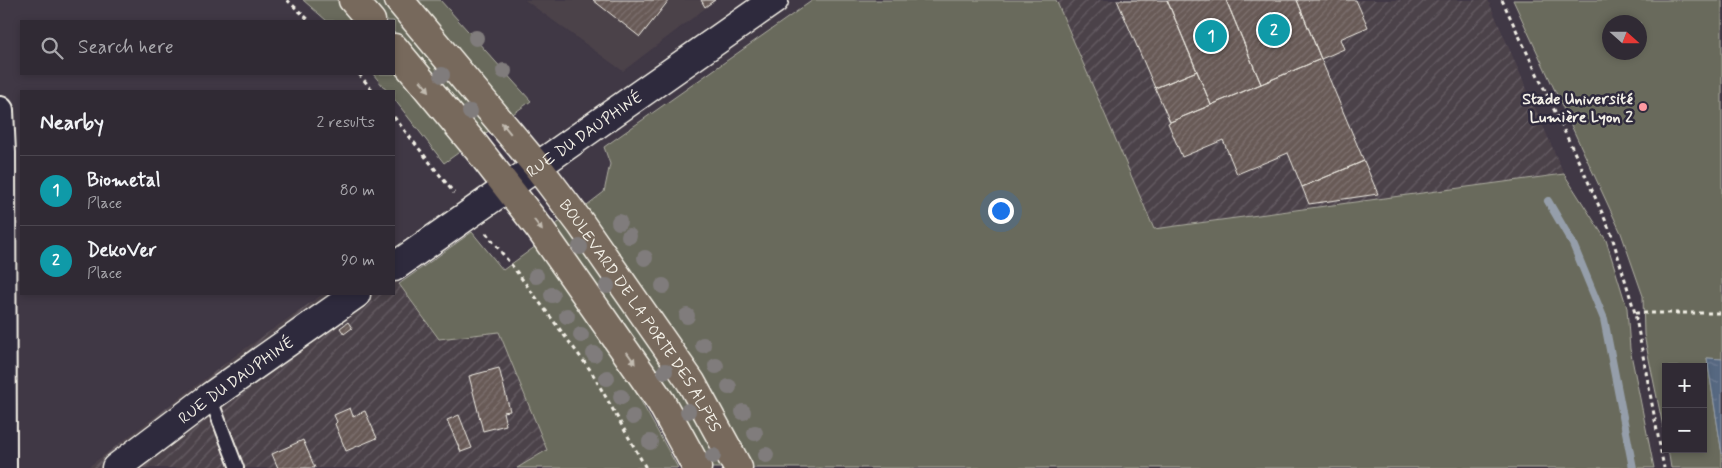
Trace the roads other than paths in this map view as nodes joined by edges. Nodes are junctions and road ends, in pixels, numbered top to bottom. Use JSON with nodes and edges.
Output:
{"nodes":[{"id":1,"x":353,"y":0,"type":"edge"},
{"id":2,"x":399,"y":0,"type":"edge"},
{"id":3,"x":774,"y":0,"type":"edge"},
{"id":4,"x":370,"y":20,"type":"edge"},
{"id":5,"x":395,"y":49,"type":"edge"},
{"id":6,"x":0,"y":110,"type":"edge"},
{"id":7,"x":537,"y":166,"type":"junction"},
{"id":8,"x":508,"y":187,"type":"junction"},
{"id":9,"x":395,"y":266,"type":"edge"},
{"id":10,"x":355,"y":295,"type":"edge"},
{"id":11,"x":210,"y":397,"type":"junction"},
{"id":12,"x":3,"y":468,"type":"edge"},
{"id":13,"x":116,"y":468,"type":"edge"},
{"id":14,"x":237,"y":468,"type":"edge"},
{"id":15,"x":698,"y":468,"type":"edge"},
{"id":16,"x":738,"y":468,"type":"edge"}],
"edges":[{"from":1,"to":4,"type":"main road"},
{"from":7,"to":2,"type":"main road","name":"BOULEVARD DE LA PORTE DES ALPES","one_way":true},
{"from":3,"to":7,"type":"street","name":"RUE DU DAUPHINÉ"},
{"from":5,"to":8,"type":"main road","name":"BOULEVARD DE LA PORTE DES ALPES","one_way":true},
{"from":6,"to":12,"type":"street"},
{"from":7,"to":8,"type":"street","name":"RUE DU DAUPHINÉ"},
{"from":7,"to":16,"type":"main road","name":"BOULEVARD DE LA PORTE DES ALPES"},
{"from":8,"to":9,"type":"street","name":"RUE DU DAUPHINÉ"},
{"from":8,"to":15,"type":"main road","name":"BOULEVARD DE LA PORTE DES ALPES","one_way":true},
{"from":10,"to":11,"type":"street","name":"RUE DU DAUPHINÉ"},
{"from":11,"to":13,"type":"street","name":"RUE DU DAUPHINÉ"},
{"from":11,"to":14,"type":"lane"}]}
